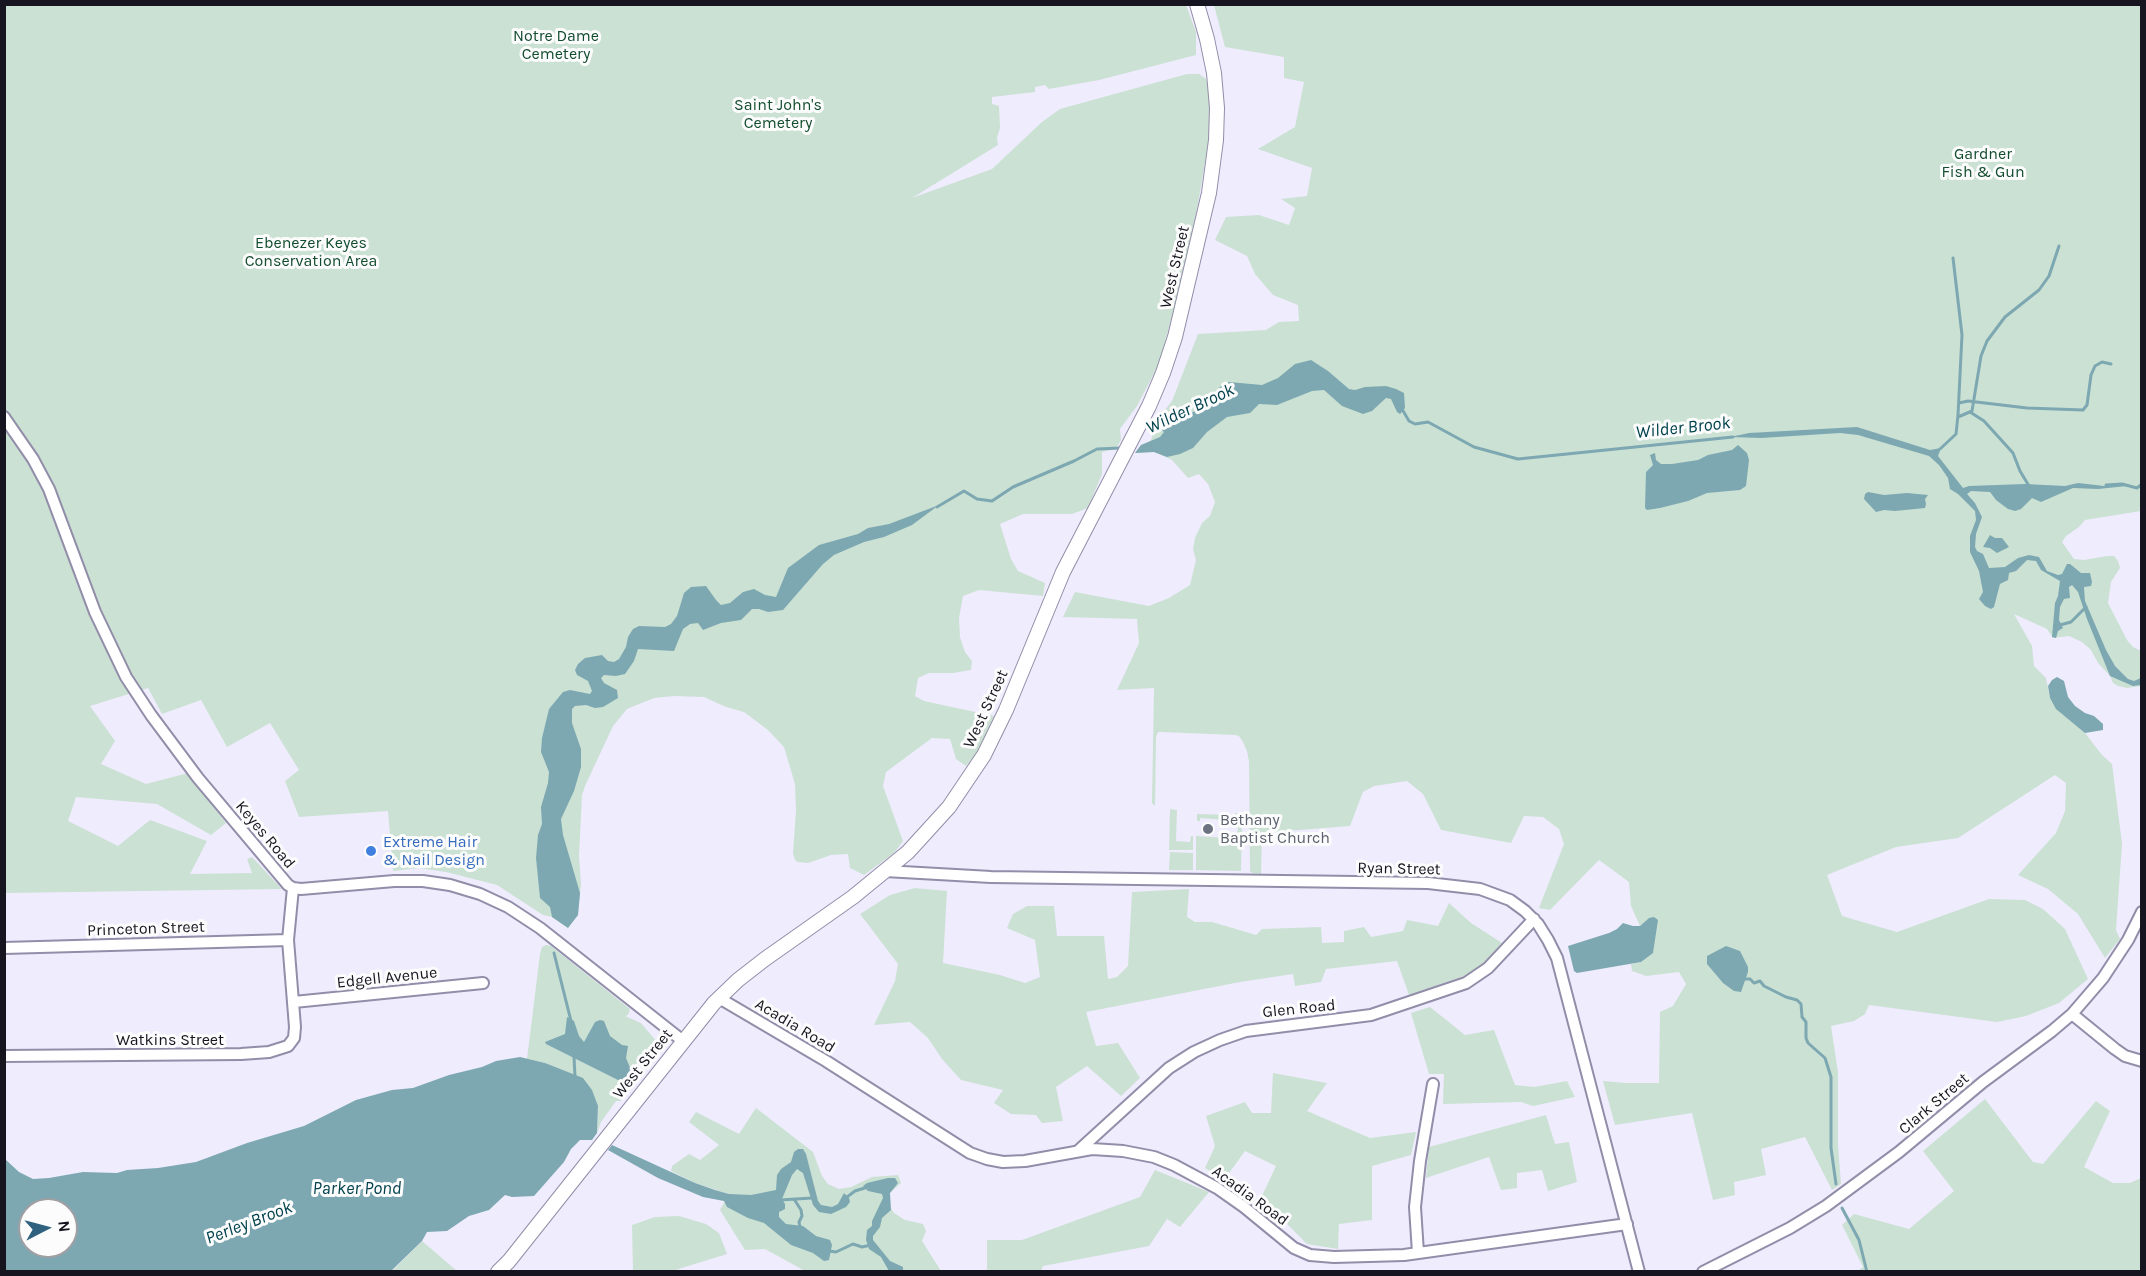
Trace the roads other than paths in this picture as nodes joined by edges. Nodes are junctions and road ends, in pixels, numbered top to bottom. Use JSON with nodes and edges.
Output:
{"nodes":[{"id":1,"x":1197,"y":4,"type":"edge"},
{"id":2,"x":4,"y":417,"type":"edge"},
{"id":3,"x":885,"y":872,"type":"junction"},
{"id":4,"x":293,"y":888,"type":"junction"},
{"id":5,"x":2142,"y":912,"type":"edge"},
{"id":6,"x":1534,"y":919,"type":"junction"},
{"id":7,"x":288,"y":940,"type":"junction"},
{"id":8,"x":4,"y":948,"type":"edge"},
{"id":9,"x":483,"y":983,"type":"dead end"},
{"id":10,"x":719,"y":998,"type":"junction"},
{"id":11,"x":294,"y":1002,"type":"junction"},
{"id":12,"x":2072,"y":1014,"type":"junction"},
{"id":13,"x":683,"y":1041,"type":"junction"},
{"id":14,"x":4,"y":1056,"type":"edge"},
{"id":15,"x":2142,"y":1061,"type":"edge"},
{"id":16,"x":1433,"y":1084,"type":"dead end"},
{"id":17,"x":1078,"y":1151,"type":"junction"},
{"id":18,"x":1627,"y":1224,"type":"junction"},
{"id":19,"x":1418,"y":1253,"type":"junction"},
{"id":20,"x":498,"y":1272,"type":"edge"},
{"id":21,"x":1639,"y":1272,"type":"edge"},
{"id":22,"x":1703,"y":1272,"type":"edge"}],
"edges":[{"from":1,"to":3,"type":"main road","name":"West Street"},
{"from":2,"to":4,"type":"street","name":"Keyes Road"},
{"from":3,"to":6,"type":"street","name":"Ryan Street"},
{"from":3,"to":10,"type":"main road","name":"West Street"},
{"from":4,"to":7,"type":"street"},
{"from":4,"to":13,"type":"street","name":"Keyes Road"},
{"from":5,"to":12,"type":"street","name":"Clark Street"},
{"from":6,"to":17,"type":"street","name":"Glen Road"},
{"from":6,"to":18,"type":"street","name":"Ryan Street"},
{"from":7,"to":8,"type":"street","name":"Princeton Street"},
{"from":7,"to":11,"type":"street"},
{"from":9,"to":11,"type":"street","name":"Edgell Avenue"},
{"from":10,"to":13,"type":"main road","name":"West Street"},
{"from":10,"to":17,"type":"street","name":"Acadia Road"},
{"from":11,"to":14,"type":"street","name":"Watkins Street"},
{"from":12,"to":15,"type":"street"},
{"from":12,"to":22,"type":"street","name":"Clark Street"},
{"from":13,"to":20,"type":"main road","name":"West Street"},
{"from":16,"to":19,"type":"street"},
{"from":17,"to":19,"type":"street","name":"Acadia Road"},
{"from":18,"to":19,"type":"street","name":"Acadia Road"},
{"from":18,"to":21,"type":"street","name":"Ryan Street"}]}
